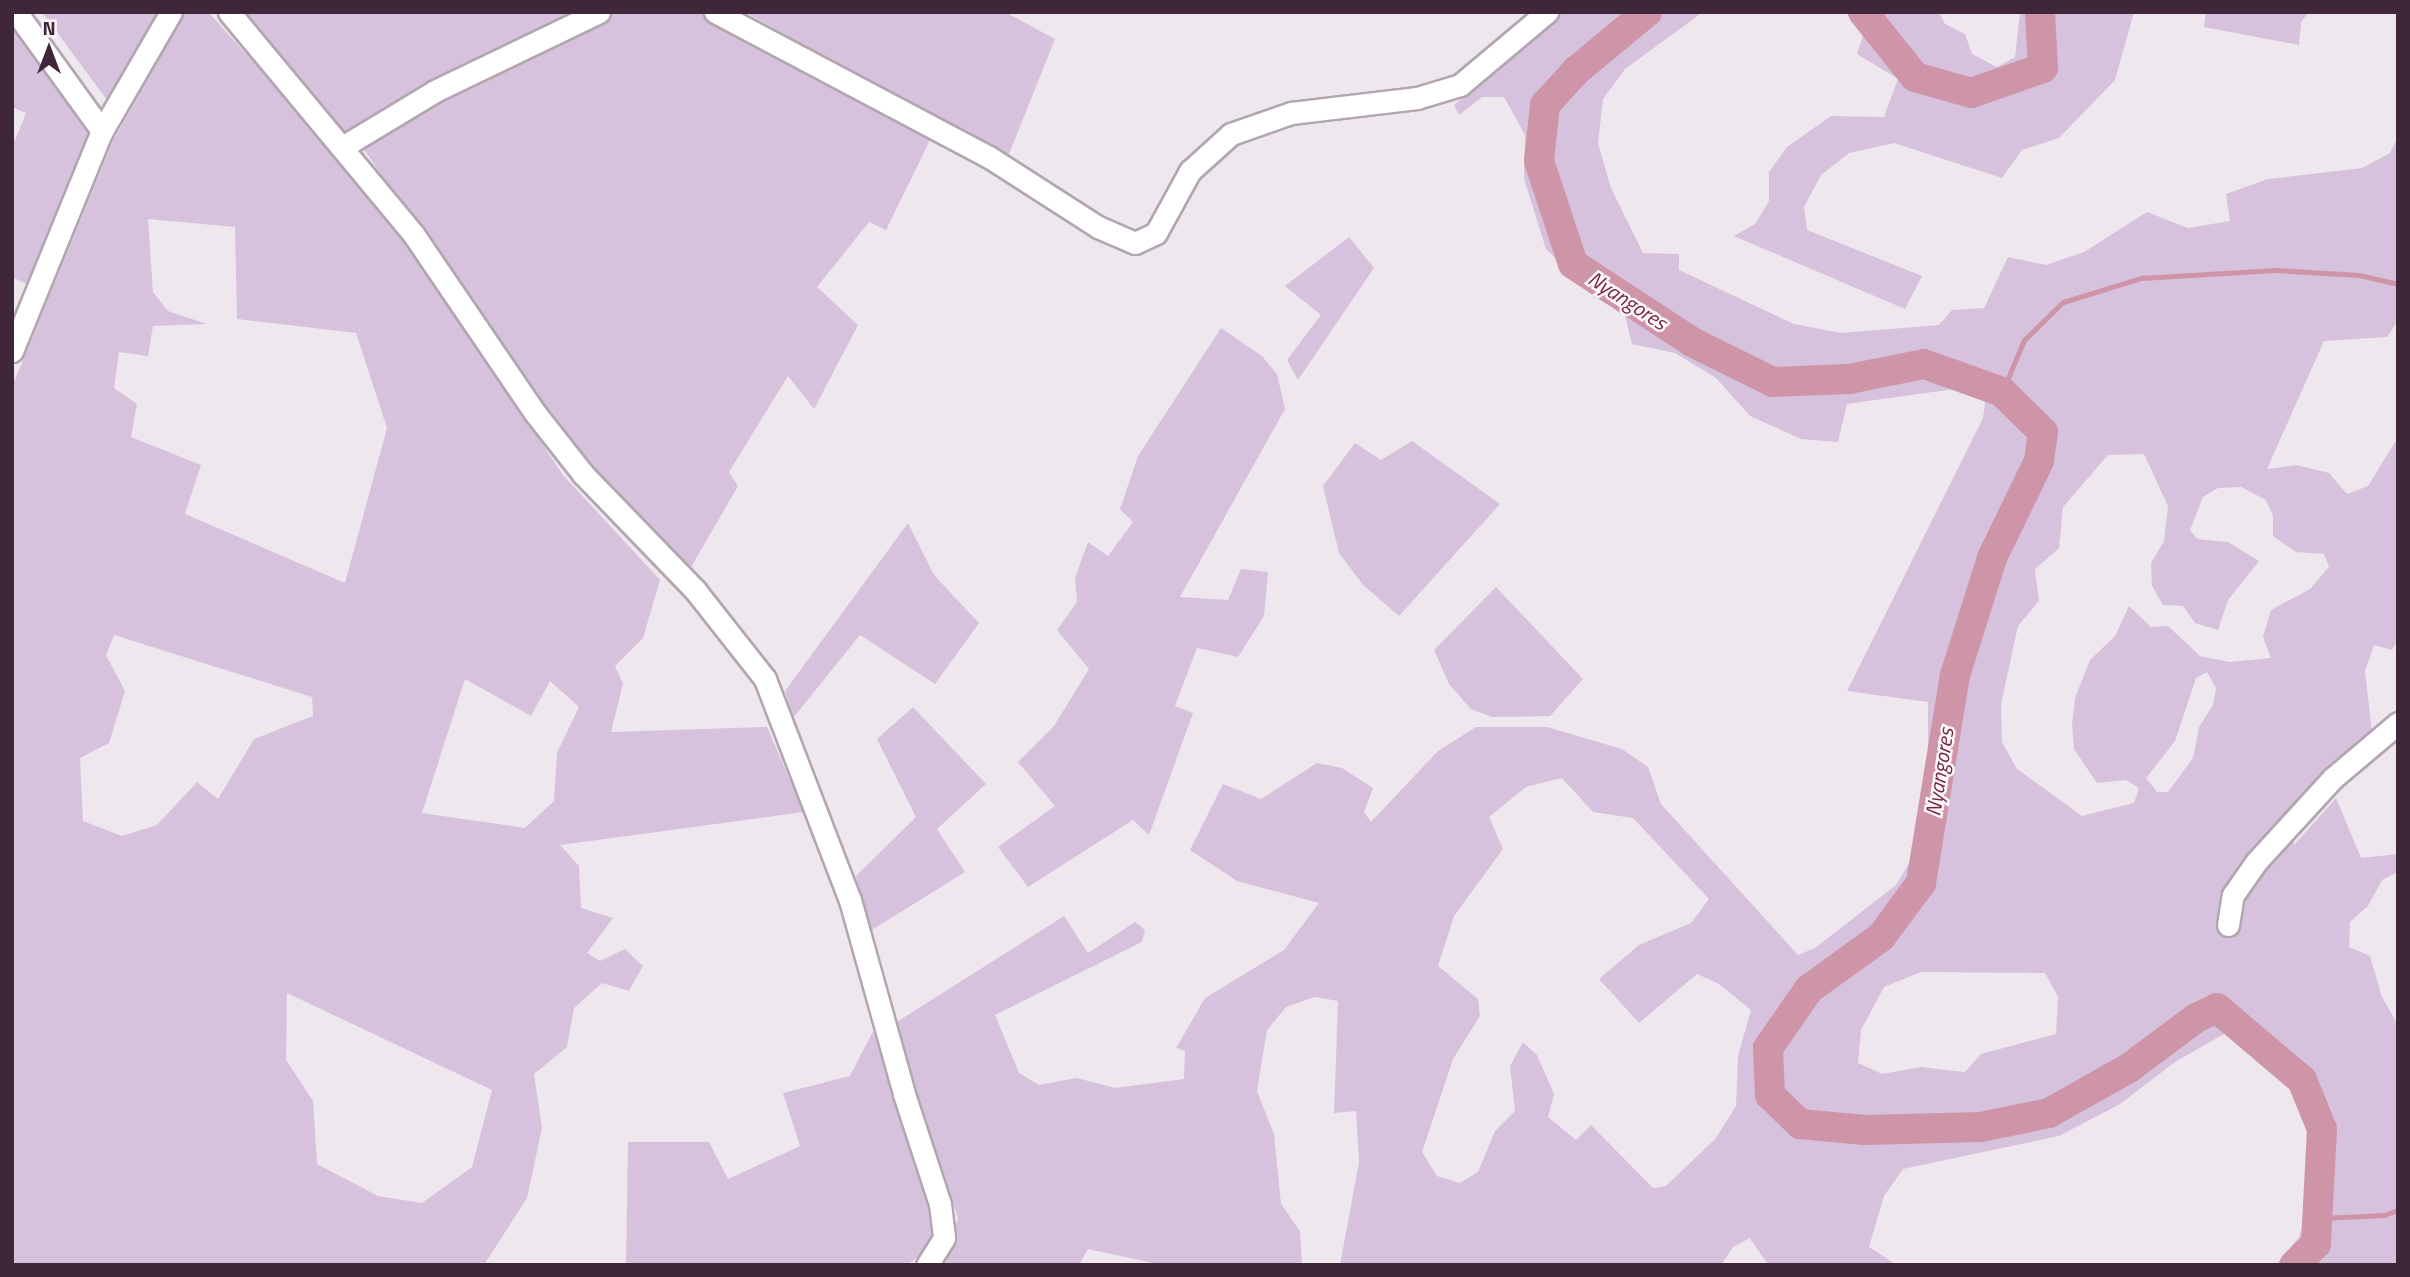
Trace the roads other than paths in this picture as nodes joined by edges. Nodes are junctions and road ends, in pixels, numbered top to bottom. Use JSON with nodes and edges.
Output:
{"nodes":[{"id":1,"x":16,"y":12,"type":"edge"},
{"id":2,"x":171,"y":12,"type":"edge"},
{"id":3,"x":229,"y":12,"type":"edge"},
{"id":4,"x":599,"y":12,"type":"edge"},
{"id":5,"x":715,"y":12,"type":"edge"},
{"id":6,"x":1547,"y":12,"type":"edge"},
{"id":7,"x":102,"y":131,"type":"junction"},
{"id":8,"x":344,"y":146,"type":"junction"},
{"id":9,"x":12,"y":351,"type":"edge"},
{"id":10,"x":2398,"y":723,"type":"edge"},
{"id":11,"x":2228,"y":925,"type":"dead end"},
{"id":12,"x":927,"y":1265,"type":"edge"}],
"edges":[{"from":1,"to":7,"type":"street"},
{"from":2,"to":7,"type":"street"},
{"from":3,"to":8,"type":"street"},
{"from":4,"to":8,"type":"street"},
{"from":5,"to":6,"type":"street"},
{"from":7,"to":9,"type":"street"},
{"from":8,"to":12,"type":"street"},
{"from":10,"to":11,"type":"street"}]}
